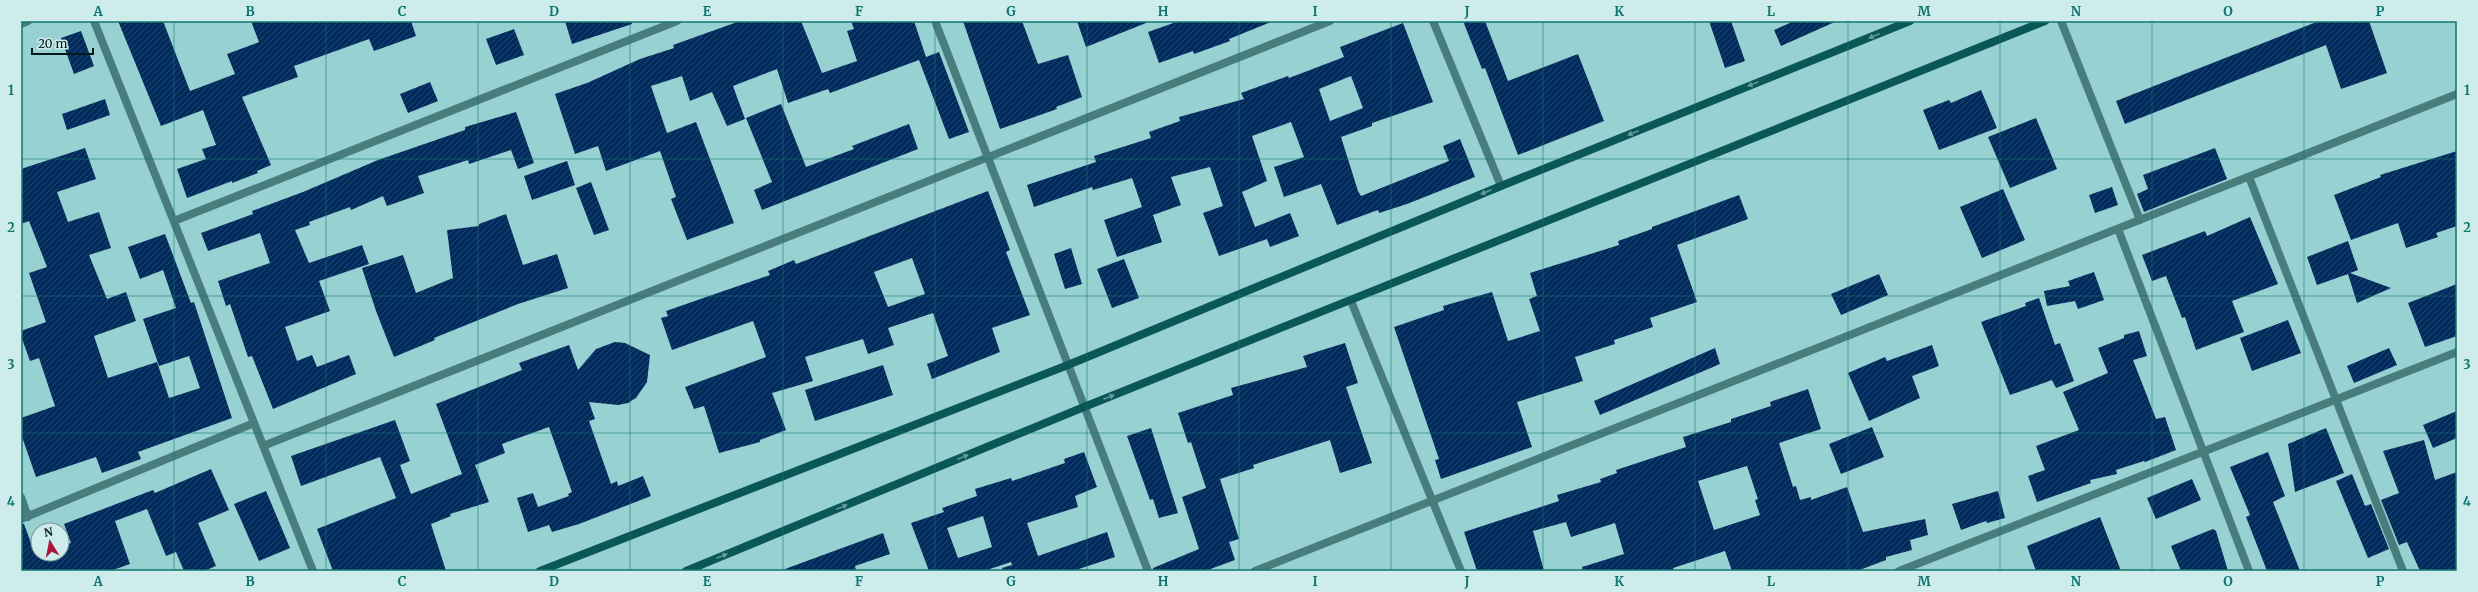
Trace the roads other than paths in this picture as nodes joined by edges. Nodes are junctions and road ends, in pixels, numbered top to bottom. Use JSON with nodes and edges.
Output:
{"nodes":[{"id":1,"x":28,"y":21,"type":"edge"},
{"id":2,"x":94,"y":21,"type":"edge"},
{"id":3,"x":677,"y":21,"type":"edge"},
{"id":4,"x":935,"y":21,"type":"edge"},
{"id":5,"x":1330,"y":21,"type":"edge"},
{"id":6,"x":1433,"y":21,"type":"edge"},
{"id":7,"x":1910,"y":21,"type":"edge"},
{"id":8,"x":2045,"y":21,"type":"edge"},
{"id":9,"x":2061,"y":21,"type":"edge"},
{"id":10,"x":21,"y":24,"type":"edge"},
{"id":11,"x":2457,"y":94,"type":"edge"},
{"id":12,"x":987,"y":158,"type":"junction"},
{"id":13,"x":2249,"y":177,"type":"junction"},
{"id":14,"x":1501,"y":186,"type":"junction"},
{"id":15,"x":2140,"y":220,"type":"junction"},
{"id":16,"x":174,"y":221,"type":"junction"},
{"id":17,"x":2118,"y":229,"type":"junction"},
{"id":18,"x":1352,"y":301,"type":"junction"},
{"id":19,"x":2457,"y":352,"type":"edge"},
{"id":20,"x":1068,"y":365,"type":"junction"},
{"id":21,"x":2336,"y":399,"type":"junction"},
{"id":22,"x":1084,"y":407,"type":"junction"},
{"id":23,"x":254,"y":423,"type":"junction"},
{"id":24,"x":263,"y":446,"type":"junction"},
{"id":25,"x":2203,"y":451,"type":"junction"},
{"id":26,"x":21,"y":497,"type":"edge"},
{"id":27,"x":1434,"y":500,"type":"junction"},
{"id":28,"x":24,"y":518,"type":"edge"},
{"id":29,"x":313,"y":571,"type":"edge"},
{"id":30,"x":540,"y":571,"type":"edge"},
{"id":31,"x":686,"y":571,"type":"edge"},
{"id":32,"x":1148,"y":571,"type":"edge"},
{"id":33,"x":1255,"y":571,"type":"edge"},
{"id":34,"x":1462,"y":571,"type":"edge"},
{"id":35,"x":1898,"y":571,"type":"edge"},
{"id":36,"x":2249,"y":571,"type":"edge"},
{"id":37,"x":2403,"y":571,"type":"edge"}],
"edges":[{"from":1,"to":10,"type":"street"},
{"from":2,"to":16,"type":"street"},
{"from":3,"to":16,"type":"street"},
{"from":4,"to":12,"type":"street"},
{"from":5,"to":12,"type":"street"},
{"from":6,"to":14,"type":"street"},
{"from":7,"to":14,"type":"main road","one_way":true},
{"from":8,"to":18,"type":"main road"},
{"from":9,"to":15,"type":"street"},
{"from":11,"to":13,"type":"street"},
{"from":12,"to":20,"type":"street"},
{"from":12,"to":24,"type":"street"},
{"from":13,"to":15,"type":"street"},
{"from":13,"to":21,"type":"street"},
{"from":14,"to":20,"type":"main road","one_way":true},
{"from":15,"to":17,"type":"street"},
{"from":16,"to":23,"type":"street"},
{"from":17,"to":25,"type":"street"},
{"from":17,"to":27,"type":"street"},
{"from":22,"to":18,"type":"main road","one_way":true},
{"from":18,"to":27,"type":"street"},
{"from":19,"to":21,"type":"street"},
{"from":20,"to":22,"type":"street"},
{"from":20,"to":30,"type":"main road"},
{"from":21,"to":25,"type":"street"},
{"from":21,"to":37,"type":"street"},
{"from":31,"to":22,"type":"main road","one_way":true},
{"from":22,"to":32,"type":"street"},
{"from":23,"to":24,"type":"street"},
{"from":23,"to":28,"type":"street"},
{"from":24,"to":29,"type":"street"},
{"from":25,"to":35,"type":"street"},
{"from":25,"to":36,"type":"street"},
{"from":26,"to":28,"type":"street"},
{"from":27,"to":33,"type":"street"},
{"from":27,"to":34,"type":"street"}]}
